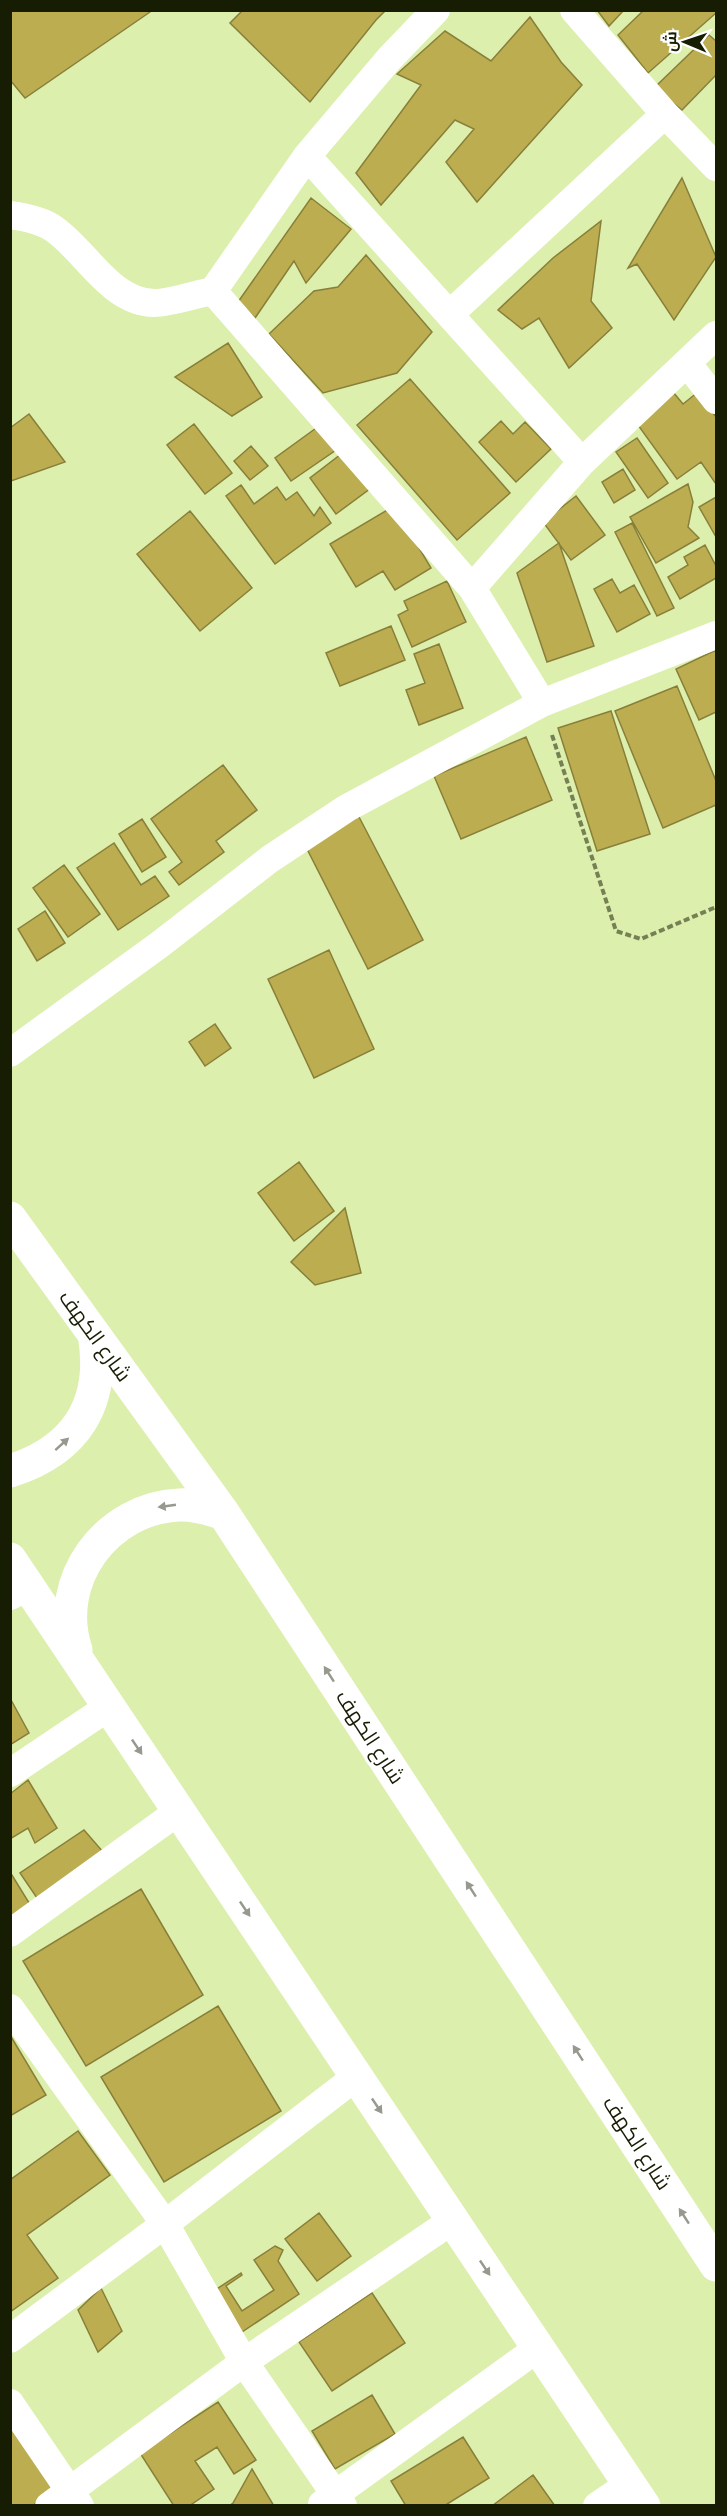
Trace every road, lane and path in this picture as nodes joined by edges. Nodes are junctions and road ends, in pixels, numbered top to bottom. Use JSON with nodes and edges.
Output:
{"nodes":[{"id":1,"x":436,"y":10,"type":"edge"},
{"id":2,"x":574,"y":10,"type":"edge"},
{"id":3,"x":665,"y":114,"type":"junction"},
{"id":4,"x":307,"y":156,"type":"junction"},
{"id":5,"x":717,"y":167,"type":"edge"},
{"id":6,"x":10,"y":215,"type":"edge"},
{"id":7,"x":213,"y":291,"type":"junction"},
{"id":8,"x":450,"y":314,"type":"junction"},
{"id":9,"x":717,"y":335,"type":"edge"},
{"id":10,"x":687,"y":363,"type":"junction"},
{"id":11,"x":717,"y":400,"type":"edge"},
{"id":12,"x":582,"y":462,"type":"junction"},
{"id":13,"x":472,"y":588,"type":"junction"},
{"id":14,"x":717,"y":635,"type":"edge"},
{"id":15,"x":542,"y":703,"type":"junction"},
{"id":16,"x":717,"y":907,"type":"edge"},
{"id":17,"x":10,"y":1053,"type":"edge"},
{"id":18,"x":10,"y":1218,"type":"edge"},
{"id":19,"x":94,"y":1334,"type":"junction"},
{"id":20,"x":10,"y":1471,"type":"edge"},
{"id":21,"x":224,"y":1514,"type":"junction"},
{"id":22,"x":10,"y":1559,"type":"edge"},
{"id":23,"x":20,"y":1591,"type":"edge"},
{"id":24,"x":80,"y":1662,"type":"junction"},
{"id":25,"x":110,"y":1706,"type":"junction"},
{"id":26,"x":10,"y":1773,"type":"edge"},
{"id":27,"x":180,"y":1811,"type":"junction"},
{"id":28,"x":10,"y":1933,"type":"edge"},
{"id":29,"x":10,"y":2008,"type":"edge"},
{"id":30,"x":357,"y":2076,"type":"junction"},
{"id":31,"x":453,"y":2220,"type":"junction"},
{"id":32,"x":165,"y":2224,"type":"junction"},
{"id":33,"x":717,"y":2265,"type":"edge"},
{"id":34,"x":10,"y":2339,"type":"edge"},
{"id":35,"x":538,"y":2348,"type":"junction"},
{"id":36,"x":244,"y":2362,"type":"junction"},
{"id":37,"x":10,"y":2403,"type":"edge"},
{"id":38,"x":637,"y":2495,"type":"edge"},
{"id":39,"x":66,"y":2501,"type":"edge"},
{"id":40,"x":333,"y":2502,"type":"edge"},
{"id":41,"x":597,"y":2505,"type":"edge"}],
"edges":[{"from":1,"to":4,"type":"street"},
{"from":2,"to":3,"type":"street"},
{"from":3,"to":5,"type":"street"},
{"from":3,"to":8,"type":"street"},
{"from":4,"to":7,"type":"street"},
{"from":4,"to":8,"type":"street"},
{"from":6,"to":7,"type":"street"},
{"from":7,"to":13,"type":"street"},
{"from":8,"to":12,"type":"street"},
{"from":9,"to":10,"type":"street"},
{"from":10,"to":11,"type":"street"},
{"from":10,"to":12,"type":"street"},
{"from":12,"to":13,"type":"street"},
{"from":13,"to":15,"type":"street"},
{"from":14,"to":15,"type":"street"},
{"from":15,"to":16,"type":"path"},
{"from":15,"to":17,"type":"street"},
{"from":18,"to":19,"type":"main road","name":"شارع الكهف"},
{"from":20,"to":19,"type":"main road","one_way":true},
{"from":19,"to":21,"type":"main road","name":"شارع الكهف"},
{"from":21,"to":24,"type":"main road","one_way":true},
{"from":33,"to":21,"type":"main road","name":"شارع الكهف","one_way":true},
{"from":22,"to":23,"type":"main road"},
{"from":23,"to":24,"type":"main road"},
{"from":24,"to":25,"type":"main road"},
{"from":25,"to":26,"type":"street"},
{"from":25,"to":27,"type":"main road","one_way":true},
{"from":27,"to":28,"type":"street"},
{"from":27,"to":30,"type":"main road","one_way":true},
{"from":29,"to":32,"type":"street"},
{"from":30,"to":31,"type":"main road","one_way":true},
{"from":30,"to":32,"type":"street"},
{"from":31,"to":35,"type":"main road","one_way":true},
{"from":31,"to":36,"type":"street"},
{"from":32,"to":34,"type":"street"},
{"from":32,"to":36,"type":"street"},
{"from":35,"to":38,"type":"main road"},
{"from":35,"to":40,"type":"street"},
{"from":36,"to":39,"type":"street"},
{"from":36,"to":40,"type":"street"},
{"from":37,"to":39,"type":"street"},
{"from":38,"to":41,"type":"street"}]}
